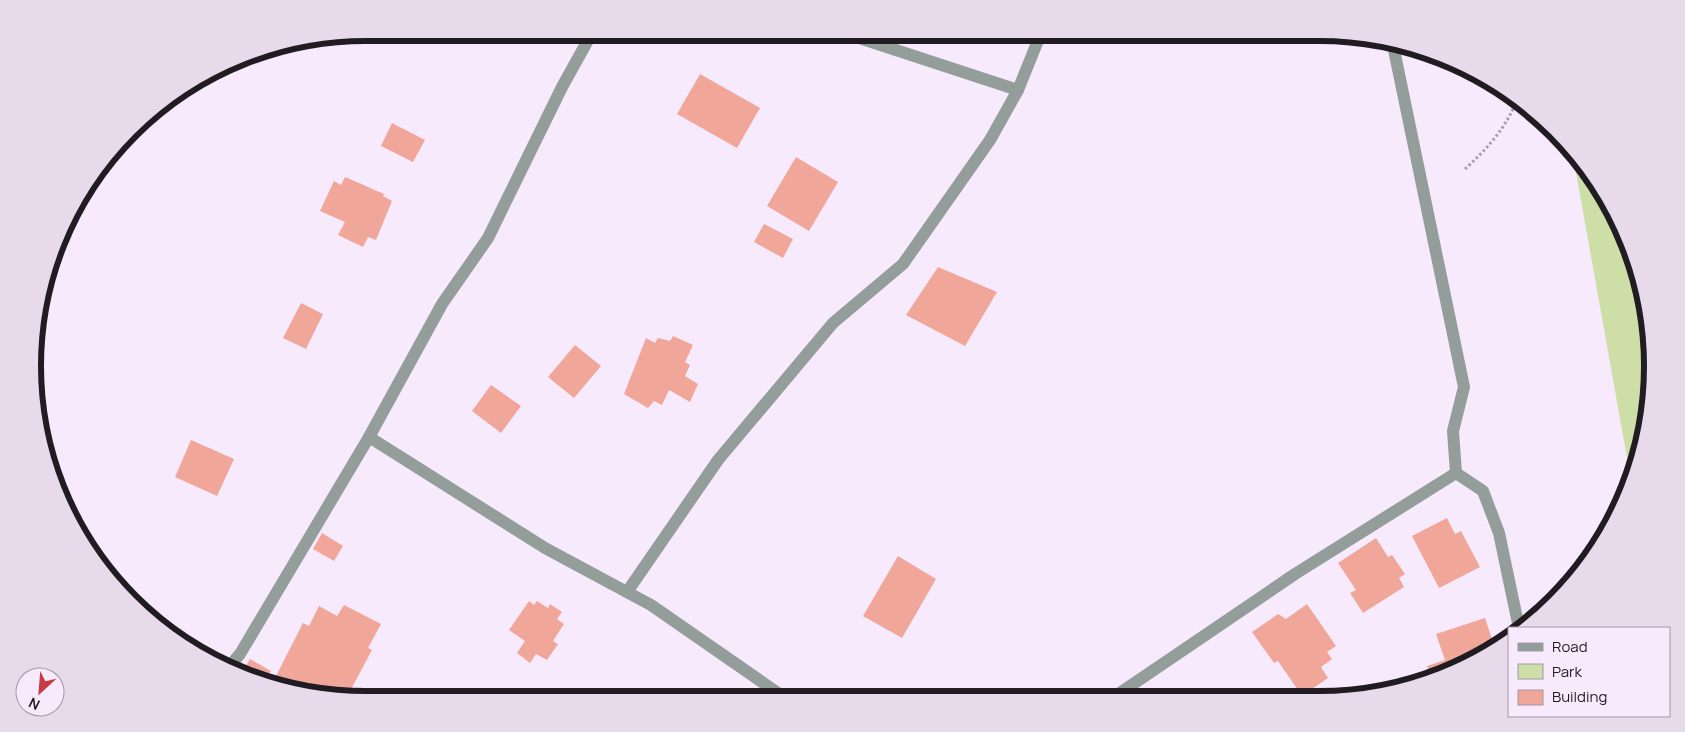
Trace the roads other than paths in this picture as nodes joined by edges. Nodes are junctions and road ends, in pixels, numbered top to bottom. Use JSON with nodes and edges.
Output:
{"nodes":[{"id":1,"x":587,"y":41,"type":"edge"},
{"id":2,"x":871,"y":41,"type":"edge"},
{"id":3,"x":1037,"y":41,"type":"edge"},
{"id":4,"x":1395,"y":50,"type":"edge"},
{"id":5,"x":1018,"y":90,"type":"junction"},
{"id":6,"x":369,"y":437,"type":"junction"},
{"id":7,"x":1456,"y":472,"type":"junction"},
{"id":8,"x":626,"y":592,"type":"junction"},
{"id":9,"x":1518,"y":623,"type":"edge"},
{"id":10,"x":233,"y":662,"type":"edge"},
{"id":11,"x":775,"y":691,"type":"edge"},
{"id":12,"x":1123,"y":691,"type":"edge"}],
"edges":[{"from":1,"to":6,"type":"street"},
{"from":2,"to":5,"type":"street"},
{"from":3,"to":5,"type":"street"},
{"from":4,"to":7,"type":"street"},
{"from":5,"to":8,"type":"street"},
{"from":6,"to":8,"type":"street"},
{"from":6,"to":10,"type":"street"},
{"from":7,"to":9,"type":"street"},
{"from":7,"to":12,"type":"street"},
{"from":8,"to":11,"type":"street"}]}
